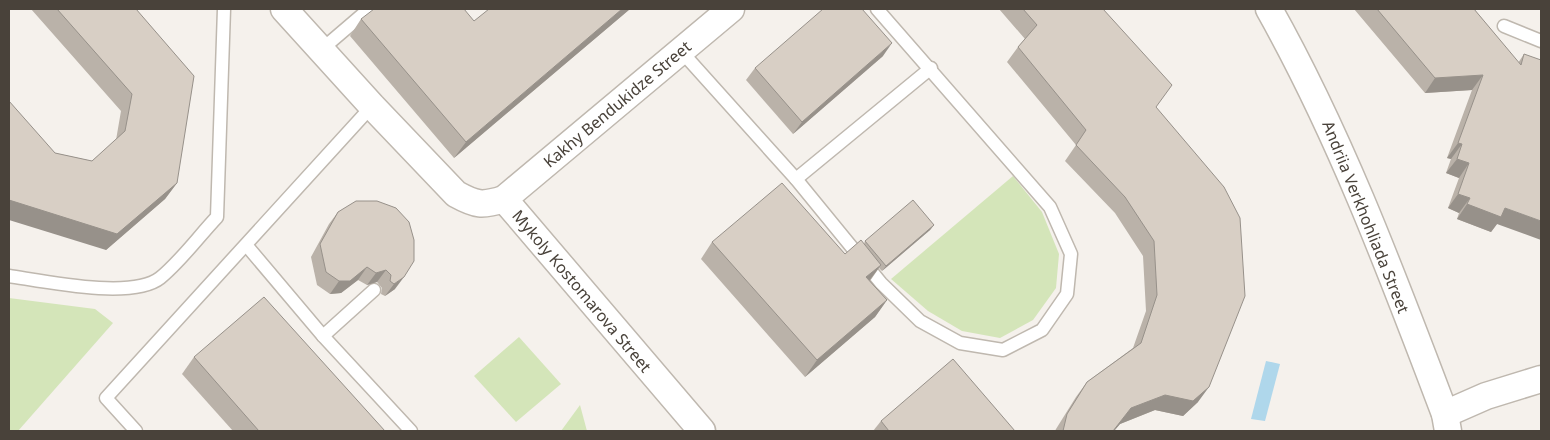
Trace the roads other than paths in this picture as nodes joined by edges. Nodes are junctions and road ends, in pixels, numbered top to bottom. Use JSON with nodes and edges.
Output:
{"nodes":[{"id":1,"x":224,"y":9,"type":"edge"},
{"id":2,"x":284,"y":9,"type":"edge"},
{"id":3,"x":369,"y":9,"type":"edge"},
{"id":4,"x":731,"y":9,"type":"edge"},
{"id":5,"x":877,"y":9,"type":"edge"},
{"id":6,"x":1269,"y":9,"type":"edge"},
{"id":7,"x":1504,"y":26,"type":"dead end"},
{"id":8,"x":1541,"y":40,"type":"edge"},
{"id":9,"x":321,"y":50,"type":"junction"},
{"id":10,"x":680,"y":51,"type":"junction"},
{"id":11,"x":931,"y":68,"type":"junction"},
{"id":12,"x":372,"y":106,"type":"junction"},
{"id":13,"x":796,"y":179,"type":"junction"},
{"id":14,"x":504,"y":199,"type":"junction"},
{"id":15,"x":247,"y":246,"type":"junction"},
{"id":16,"x":9,"y":276,"type":"edge"},
{"id":17,"x":374,"y":290,"type":"edge"},
{"id":18,"x":323,"y":336,"type":"junction"},
{"id":19,"x":1541,"y":380,"type":"edge"},
{"id":20,"x":1541,"y":395,"type":"edge"},
{"id":21,"x":1446,"y":423,"type":"edge"},
{"id":22,"x":136,"y":431,"type":"edge"},
{"id":23,"x":410,"y":431,"type":"edge"},
{"id":24,"x":702,"y":431,"type":"edge"}],
"edges":[{"from":1,"to":16,"type":"lane"},
{"from":2,"to":9,"type":"street","name":"Mykoly Kostomarova Street"},
{"from":3,"to":9,"type":"lane"},
{"from":4,"to":10,"type":"street","name":"Kakhy Bendukidze Street"},
{"from":5,"to":11,"type":"lane"},
{"from":6,"to":21,"type":"street","name":"Andriia Verkhohliada Street"},
{"from":7,"to":8,"type":"lane"},
{"from":9,"to":12,"type":"street","name":"Mykoly Kostomarova Street"},
{"from":10,"to":13,"type":"lane"},
{"from":10,"to":14,"type":"street","name":"Kakhy Bendukidze Street"},
{"from":11,"to":13,"type":"lane"},
{"from":11,"to":13,"type":"lane"},
{"from":12,"to":14,"type":"street","name":"Mykoly Kostomarova Street"},
{"from":12,"to":15,"type":"lane"},
{"from":14,"to":24,"type":"street","name":"Mykoly Kostomarova Street"},
{"from":15,"to":18,"type":"lane"},
{"from":15,"to":22,"type":"lane"},
{"from":17,"to":18,"type":"lane"},
{"from":18,"to":23,"type":"lane"},
{"from":19,"to":21,"type":"street"},
{"from":20,"to":21,"type":"street"}]}
